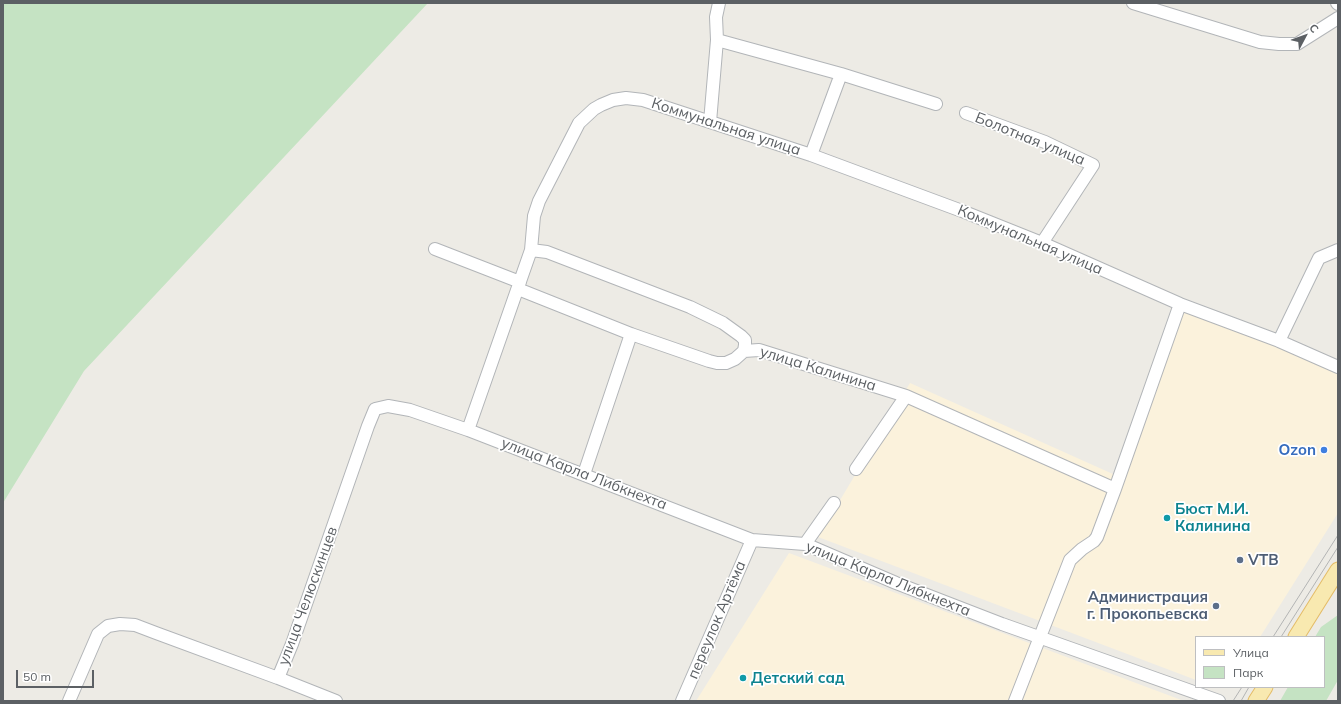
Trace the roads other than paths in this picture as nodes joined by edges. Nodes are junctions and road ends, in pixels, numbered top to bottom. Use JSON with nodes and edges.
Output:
{"nodes":[{"id":1,"x":720,"y":3,"type":"edge"},
{"id":2,"x":1133,"y":3,"type":"edge"},
{"id":3,"x":1338,"y":18,"type":"edge"},
{"id":4,"x":717,"y":40,"type":"junction"},
{"id":5,"x":841,"y":74,"type":"junction"},
{"id":6,"x":936,"y":104,"type":"dead end"},
{"id":7,"x":966,"y":113,"type":"dead end"},
{"id":8,"x":710,"y":122,"type":"junction"},
{"id":9,"x":811,"y":155,"type":"junction"},
{"id":10,"x":1042,"y":243,"type":"junction"},
{"id":11,"x":435,"y":249,"type":"dead end"},
{"id":12,"x":532,"y":250,"type":"junction"},
{"id":13,"x":1338,"y":250,"type":"edge"},
{"id":14,"x":519,"y":286,"type":"junction"},
{"id":15,"x":1180,"y":304,"type":"junction"},
{"id":16,"x":631,"y":334,"type":"junction"},
{"id":17,"x":1279,"y":341,"type":"junction"},
{"id":18,"x":744,"y":351,"type":"junction"},
{"id":19,"x":1338,"y":366,"type":"edge"},
{"id":20,"x":906,"y":396,"type":"junction"},
{"id":21,"x":375,"y":409,"type":"joint"},
{"id":22,"x":468,"y":430,"type":"junction"},
{"id":23,"x":856,"y":469,"type":"dead end"},
{"id":24,"x":584,"y":474,"type":"junction"},
{"id":25,"x":1115,"y":489,"type":"junction"},
{"id":26,"x":834,"y":503,"type":"dead end"},
{"id":27,"x":752,"y":540,"type":"junction"},
{"id":28,"x":805,"y":544,"type":"junction"},
{"id":29,"x":1338,"y":570,"type":"edge"},
{"id":30,"x":1297,"y":636,"type":"edge"},
{"id":31,"x":1040,"y":637,"type":"junction"},
{"id":32,"x":278,"y":678,"type":"junction"},
{"id":33,"x":1264,"y":688,"type":"edge"},
{"id":34,"x":306,"y":696,"type":"edge"},
{"id":35,"x":69,"y":701,"type":"edge"},
{"id":36,"x":336,"y":701,"type":"edge"},
{"id":37,"x":682,"y":701,"type":"edge"},
{"id":38,"x":1014,"y":701,"type":"edge"},
{"id":39,"x":1219,"y":701,"type":"edge"},
{"id":40,"x":1256,"y":701,"type":"edge"}],
"edges":[{"from":1,"to":4,"type":"street"},
{"from":2,"to":3,"type":"street"},
{"from":4,"to":5,"type":"street"},
{"from":4,"to":8,"type":"street"},
{"from":5,"to":6,"type":"street"},
{"from":5,"to":9,"type":"street"},
{"from":7,"to":10,"type":"street","name":"Болотная улица"},
{"from":8,"to":9,"type":"street","name":"Коммунальная улица"},
{"from":8,"to":12,"type":"street","name":"Коммунальная улица"},
{"from":9,"to":10,"type":"street","name":"Коммунальная улица"},
{"from":10,"to":15,"type":"street","name":"Коммунальная улица"},
{"from":11,"to":14,"type":"street","name":"улица Калинина"},
{"from":12,"to":14,"type":"street","name":"Коммунальная улица"},
{"from":12,"to":18,"type":"street"},
{"from":13,"to":17,"type":"street"},
{"from":14,"to":16,"type":"street","name":"улица Калинина"},
{"from":14,"to":22,"type":"street","name":"Коммунальная улица"},
{"from":15,"to":17,"type":"street","name":"Коммунальная улица"},
{"from":15,"to":25,"type":"street"},
{"from":16,"to":18,"type":"street","name":"улица Калинина"},
{"from":16,"to":24,"type":"street"},
{"from":17,"to":19,"type":"street","name":"Коммунальная улица"},
{"from":18,"to":20,"type":"street","name":"улица Калинина"},
{"from":20,"to":23,"type":"street"},
{"from":20,"to":25,"type":"street","name":"улица Калинина"},
{"from":21,"to":22,"type":"street","name":"улица Карла Либкнехта"},
{"from":21,"to":32,"type":"street","name":"улица Челюскинцев"},
{"from":22,"to":24,"type":"street","name":"улица Карла Либкнехта"},
{"from":24,"to":27,"type":"street","name":"улица Карла Либкнехта"},
{"from":25,"to":31,"type":"street"},
{"from":26,"to":28,"type":"street"},
{"from":27,"to":28,"type":"street","name":"улица Карла Либкнехта"},
{"from":27,"to":37,"type":"street","name":"переулок Артёма"},
{"from":28,"to":31,"type":"street","name":"улица Карла Либкнехта"},
{"from":29,"to":30,"type":"main road"},
{"from":31,"to":38,"type":"street"},
{"from":31,"to":39,"type":"street","name":"улица Карла Либкнехта"},
{"from":32,"to":34,"type":"street"},
{"from":32,"to":35,"type":"street","name":"улица Челюскинцев"},
{"from":33,"to":40,"type":"main road"},
{"from":34,"to":36,"type":"street"}]}
